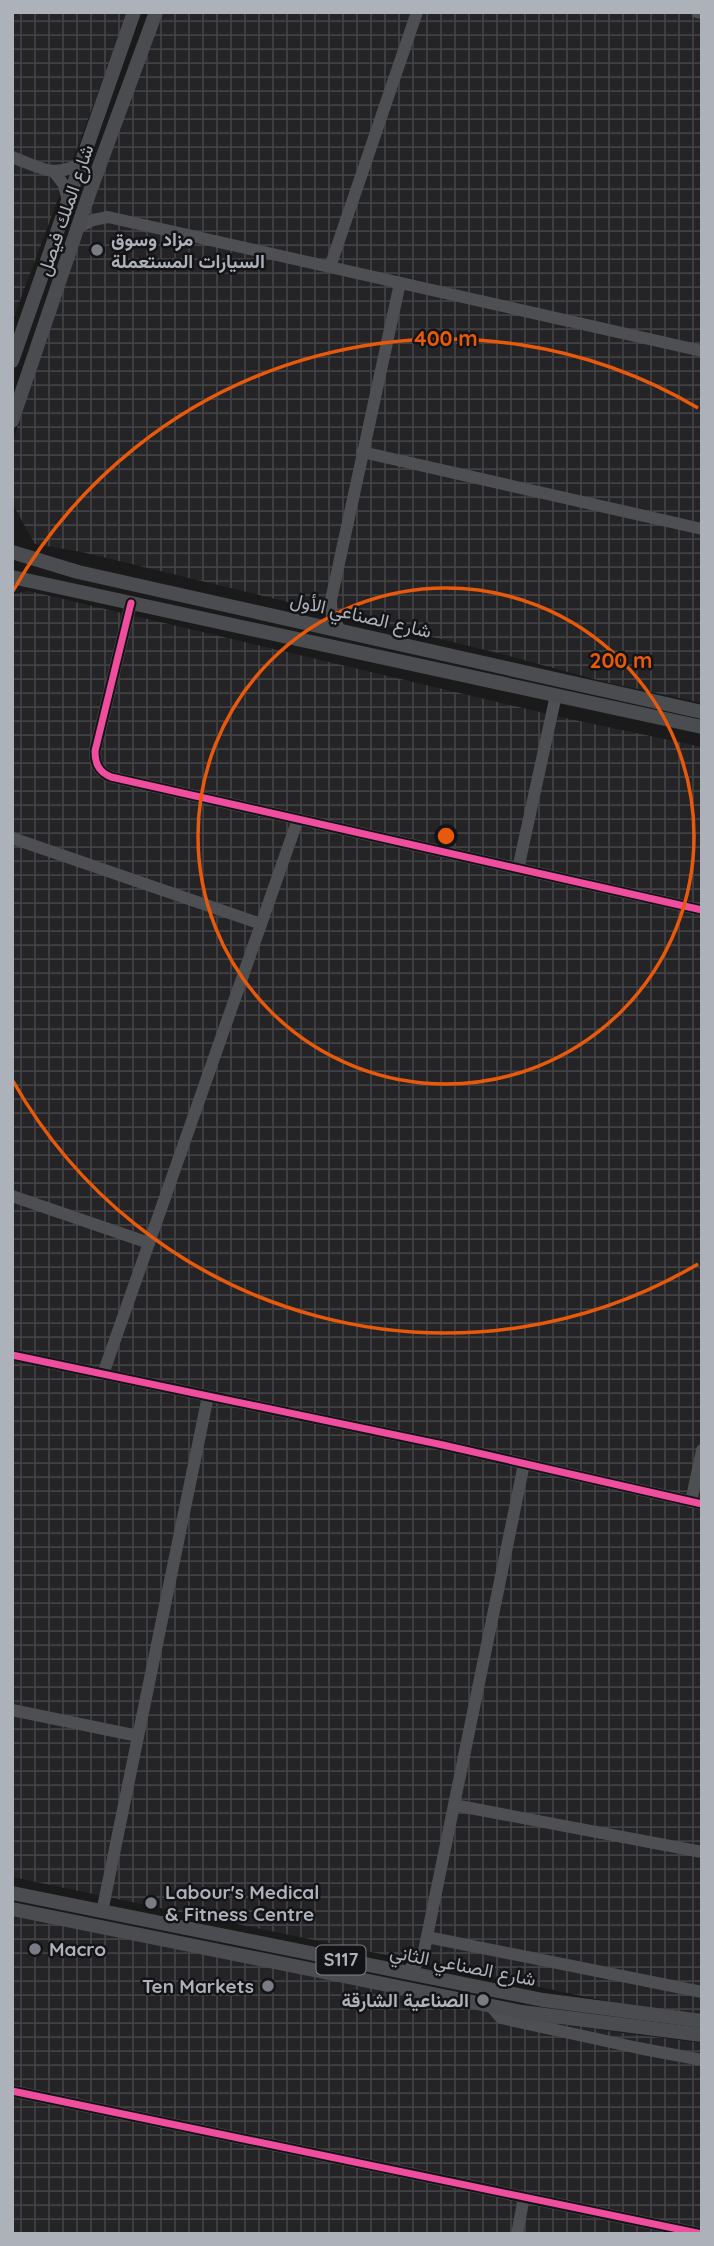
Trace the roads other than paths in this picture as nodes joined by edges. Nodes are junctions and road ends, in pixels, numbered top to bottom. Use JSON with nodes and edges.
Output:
{"nodes":[{"id":1,"x":134,"y":12,"type":"edge"},
{"id":2,"x":156,"y":12,"type":"edge"},
{"id":3,"x":417,"y":12,"type":"edge"},
{"id":4,"x":101,"y":106,"type":"junction"},
{"id":5,"x":107,"y":147,"type":"junction"},
{"id":6,"x":12,"y":157,"type":"edge"},
{"id":7,"x":81,"y":163,"type":"junction"},
{"id":8,"x":55,"y":173,"type":"junction"},
{"id":9,"x":89,"y":194,"type":"junction"},
{"id":10,"x":68,"y":201,"type":"junction"},
{"id":11,"x":108,"y":217,"type":"junction"},
{"id":12,"x":79,"y":228,"type":"junction"},
{"id":13,"x":330,"y":267,"type":"junction"},
{"id":14,"x":400,"y":283,"type":"junction"},
{"id":15,"x":702,"y":351,"type":"edge"},
{"id":16,"x":12,"y":361,"type":"edge"},
{"id":17,"x":12,"y":421,"type":"edge"},
{"id":18,"x":362,"y":452,"type":"junction"},
{"id":19,"x":702,"y":529,"type":"edge"},
{"id":20,"x":12,"y":542,"type":"edge"},
{"id":21,"x":12,"y":552,"type":"edge"},
{"id":22,"x":41,"y":560,"type":"junction"},
{"id":23,"x":78,"y":572,"type":"junction"},
{"id":24,"x":13,"y":574,"type":"edge"},
{"id":25,"x":331,"y":600,"type":"junction"},
{"id":26,"x":131,"y":603,"type":"junction"},
{"id":27,"x":310,"y":623,"type":"junction"},
{"id":28,"x":340,"y":630,"type":"junction"},
{"id":29,"x":556,"y":695,"type":"junction"},
{"id":30,"x":702,"y":712,"type":"edge"},
{"id":31,"x":702,"y":727,"type":"edge"},
{"id":32,"x":298,"y":819,"type":"junction"},
{"id":33,"x":12,"y":838,"type":"edge"},
{"id":34,"x":519,"y":869,"type":"junction"},
{"id":35,"x":702,"y":910,"type":"edge"},
{"id":36,"x":261,"y":924,"type":"junction"},
{"id":37,"x":12,"y":1196,"type":"edge"},
{"id":38,"x":149,"y":1243,"type":"junction"},
{"id":39,"x":12,"y":1354,"type":"edge"},
{"id":40,"x":103,"y":1374,"type":"junction"},
{"id":41,"x":208,"y":1396,"type":"junction"},
{"id":42,"x":702,"y":1450,"type":"edge"},
{"id":43,"x":524,"y":1464,"type":"junction"},
{"id":44,"x":696,"y":1503,"type":"edge"},
{"id":45,"x":12,"y":1710,"type":"edge"},
{"id":46,"x":138,"y":1736,"type":"junction"},
{"id":47,"x":454,"y":1805,"type":"junction"},
{"id":48,"x":702,"y":1852,"type":"edge"},
{"id":49,"x":12,"y":1893,"type":"edge"},
{"id":50,"x":12,"y":1909,"type":"edge"},
{"id":51,"x":102,"y":1912,"type":"junction"},
{"id":52,"x":427,"y":1937,"type":"junction"},
{"id":53,"x":424,"y":1951,"type":"junction"},
{"id":54,"x":404,"y":1973,"type":"junction"},
{"id":55,"x":438,"y":1980,"type":"junction"},
{"id":56,"x":702,"y":1992,"type":"edge"},
{"id":57,"x":490,"y":2005,"type":"junction"},
{"id":58,"x":702,"y":2014,"type":"edge"},
{"id":59,"x":672,"y":2016,"type":"junction"},
{"id":60,"x":701,"y":2032,"type":"edge"},
{"id":61,"x":702,"y":2060,"type":"edge"},
{"id":62,"x":12,"y":2091,"type":"edge"},
{"id":63,"x":524,"y":2197,"type":"junction"},
{"id":64,"x":517,"y":2234,"type":"edge"},
{"id":65,"x":702,"y":2234,"type":"edge"}],
"edges":[{"from":1,"to":4,"type":"main road","name":"شارع الملك فيصل"},
{"from":2,"to":5,"type":"main road","name":"شارع الملك فيصل"},
{"from":3,"to":13,"type":"street"},
{"from":4,"to":5,"type":"main road"},
{"from":4,"to":7,"type":"main road","name":"شارع الملك فيصل"},
{"from":5,"to":9,"type":"main road","name":"شارع الملك فيصل"},
{"from":6,"to":8,"type":"street"},
{"from":7,"to":8,"type":"street"},
{"from":7,"to":10,"type":"main road","name":"شارع الملك فيصل"},
{"from":8,"to":10,"type":"street"},
{"from":9,"to":11,"type":"street"},
{"from":9,"to":12,"type":"main road","name":"شارع الملك فيصل"},
{"from":10,"to":16,"type":"main road","name":"شارع الملك فيصل"},
{"from":11,"to":12,"type":"street"},
{"from":11,"to":13,"type":"street"},
{"from":12,"to":17,"type":"main road","name":"شارع الملك فيصل"},
{"from":13,"to":14,"type":"street"},
{"from":14,"to":15,"type":"street"},
{"from":14,"to":18,"type":"street"},
{"from":18,"to":19,"type":"street"},
{"from":18,"to":25,"type":"street"},
{"from":20,"to":22,"type":"main road"},
{"from":21,"to":22,"type":"main road","name":"شارع الصناعي الأول"},
{"from":22,"to":23,"type":"main road","name":"شارع الصناعي الأول"},
{"from":23,"to":24,"type":"main road"},
{"from":23,"to":27,"type":"main road","name":"شارع الصناعي الأول"},
{"from":24,"to":26,"type":"main road","name":"شارع الصناعي الأول"},
{"from":25,"to":27,"type":"street"},
{"from":25,"to":28,"type":"street"},
{"from":26,"to":29,"type":"main road","name":"شارع الصناعي الأول"},
{"from":26,"to":32,"type":"street"},
{"from":27,"to":28,"type":"main road","name":"شارع الصناعي الأول"},
{"from":28,"to":30,"type":"main road","name":"شارع الصناعي الأول"},
{"from":29,"to":31,"type":"main road","name":"شارع الصناعي الأول"},
{"from":29,"to":34,"type":"street"},
{"from":32,"to":34,"type":"street"},
{"from":32,"to":36,"type":"street"},
{"from":33,"to":36,"type":"street"},
{"from":34,"to":35,"type":"street"},
{"from":36,"to":38,"type":"street"},
{"from":37,"to":38,"type":"street"},
{"from":38,"to":40,"type":"street"},
{"from":39,"to":40,"type":"street"},
{"from":40,"to":41,"type":"street"},
{"from":41,"to":43,"type":"street"},
{"from":41,"to":46,"type":"street"},
{"from":42,"to":44,"type":"street"},
{"from":43,"to":44,"type":"street"},
{"from":43,"to":47,"type":"street"},
{"from":45,"to":46,"type":"street"},
{"from":46,"to":51,"type":"street"},
{"from":47,"to":48,"type":"street"},
{"from":47,"to":52,"type":"street"},
{"from":49,"to":51,"type":"main road","name":"شارع الصناعي الثاني","number":"S117"},
{"from":50,"to":57,"type":"main road","name":"شارع الصناعي الثاني","number":"S117"},
{"from":51,"to":54,"type":"main road","name":"شارع الصناعي الثاني","number":"S117"},
{"from":52,"to":53,"type":"street"},
{"from":52,"to":56,"type":"street"},
{"from":53,"to":54,"type":"street"},
{"from":53,"to":55,"type":"street"},
{"from":54,"to":55,"type":"main road","name":"شارع الصناعي الثاني","number":"S117"},
{"from":55,"to":59,"type":"main road","name":"شارع الصناعي الثاني","number":"S117"},
{"from":57,"to":60,"type":"main road","name":"شارع الصناعي الثاني","number":"S117"},
{"from":57,"to":61,"type":"street"},
{"from":58,"to":59,"type":"main road"},
{"from":59,"to":60,"type":"main road","name":"شارع الصناعي الثاني","number":"S117"},
{"from":62,"to":63,"type":"street"},
{"from":63,"to":64,"type":"street"},
{"from":63,"to":65,"type":"street"}]}
